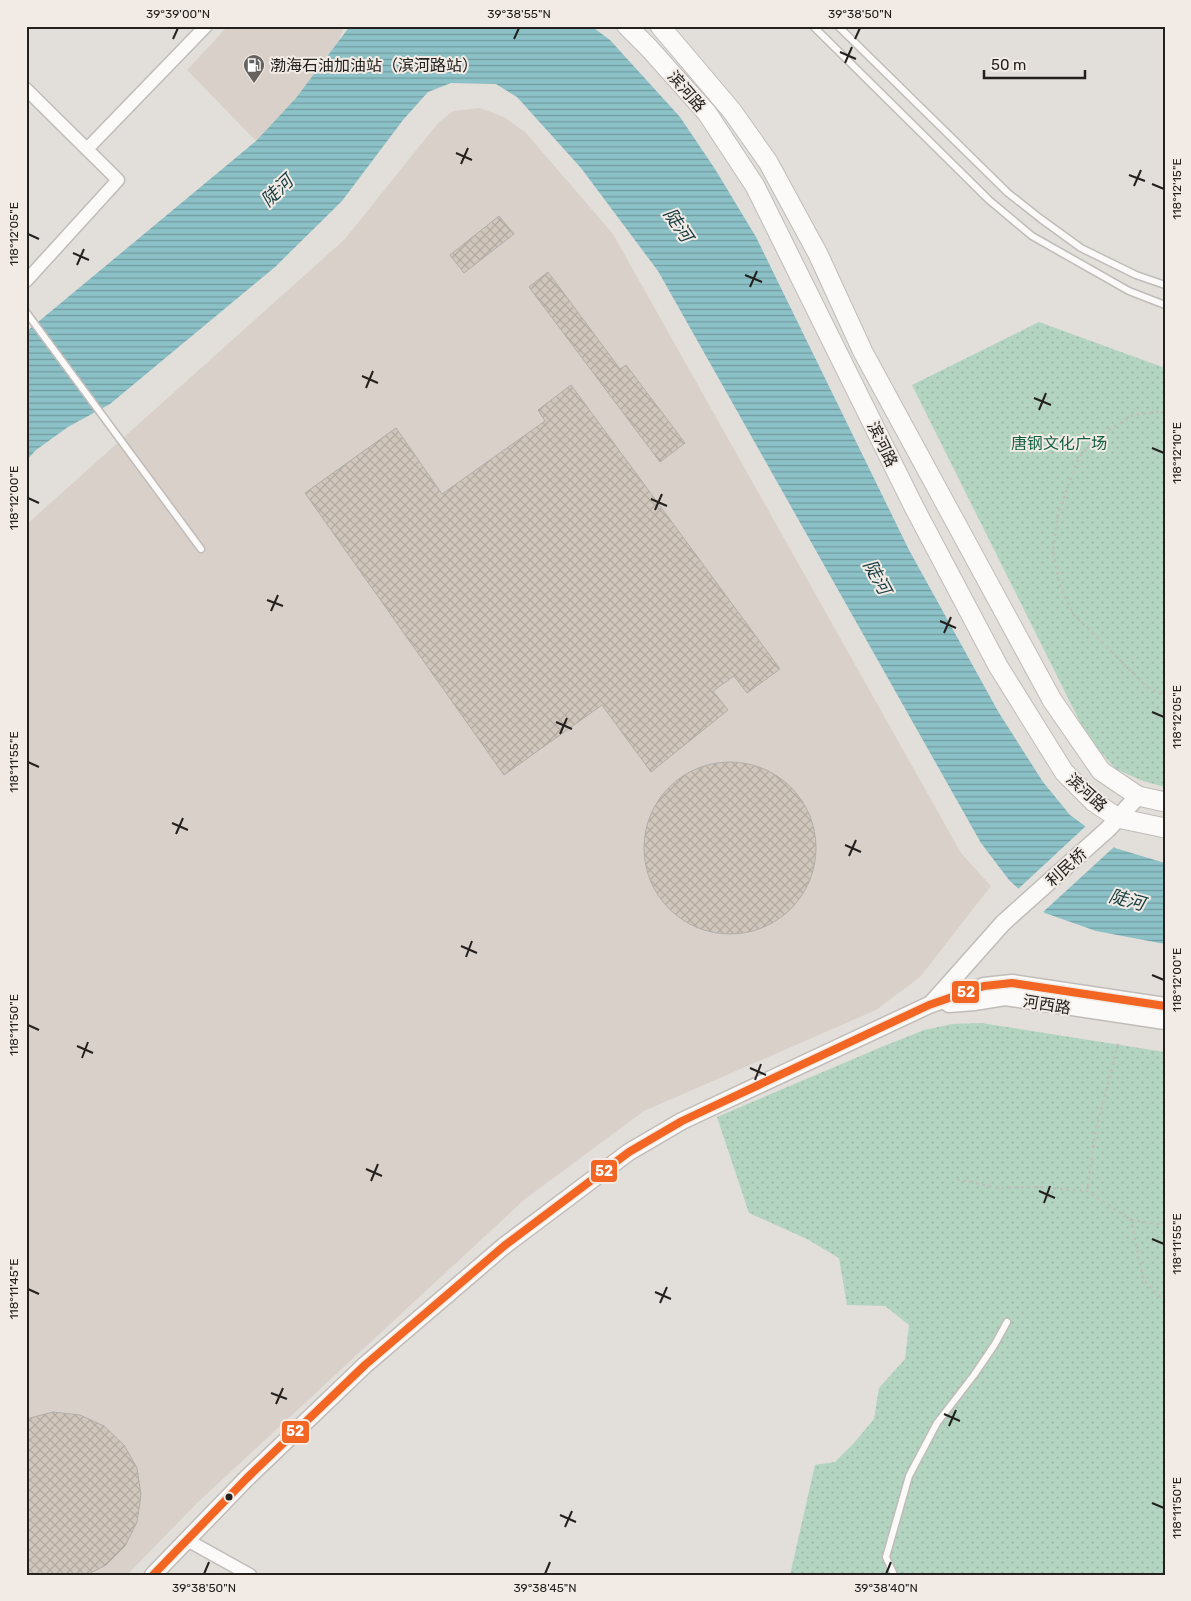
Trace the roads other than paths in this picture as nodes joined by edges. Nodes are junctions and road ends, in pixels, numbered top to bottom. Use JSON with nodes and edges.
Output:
{"nodes":[{"id":1,"x":206,"y":26,"type":"edge"},
{"id":2,"x":626,"y":26,"type":"edge"},
{"id":3,"x":660,"y":26,"type":"edge"},
{"id":4,"x":813,"y":26,"type":"edge"},
{"id":5,"x":838,"y":26,"type":"edge"},
{"id":6,"x":26,"y":89,"type":"edge"},
{"id":7,"x":87,"y":149,"type":"junction"},
{"id":8,"x":26,"y":281,"type":"edge"},
{"id":9,"x":1165,"y":285,"type":"edge"},
{"id":10,"x":1165,"y":305,"type":"edge"},
{"id":11,"x":26,"y":312,"type":"edge"},
{"id":12,"x":201,"y":549,"type":"dead end"},
{"id":13,"x":1138,"y":796,"type":"junction"},
{"id":14,"x":1165,"y":802,"type":"edge"},
{"id":15,"x":1112,"y":824,"type":"junction"},
{"id":16,"x":1165,"y":828,"type":"edge"},
{"id":17,"x":929,"y":1006,"type":"junction"},
{"id":18,"x":1165,"y":1006,"type":"edge"},
{"id":19,"x":1165,"y":1021,"type":"edge"},
{"id":20,"x":1007,"y":1322,"type":"dead end"},
{"id":21,"x":187,"y":1540,"type":"junction"},
{"id":22,"x":153,"y":1575,"type":"edge"},
{"id":23,"x":250,"y":1575,"type":"edge"},
{"id":24,"x":894,"y":1575,"type":"edge"}],
"edges":[{"from":1,"to":7,"type":"street"},
{"from":2,"to":15,"type":"main road","name":"滨河路"},
{"from":3,"to":13,"type":"main road","name":"滨河路"},
{"from":4,"to":10,"type":"lane"},
{"from":5,"to":9,"type":"lane"},
{"from":6,"to":7,"type":"street"},
{"from":7,"to":8,"type":"street"},
{"from":11,"to":12,"type":"lane"},
{"from":13,"to":14,"type":"main road","name":"滨河路"},
{"from":13,"to":15,"type":"street","name":"利民桥"},
{"from":15,"to":16,"type":"main road","name":"滨河路"},
{"from":15,"to":17,"type":"street","name":"利民桥"},
{"from":17,"to":18,"type":"street","name":"河西路"},
{"from":17,"to":19,"type":"street","name":"河西路"},
{"from":17,"to":21,"type":"street","name":"河西路"},
{"from":20,"to":24,"type":"lane"},
{"from":21,"to":22,"type":"street","name":"河西路"},
{"from":21,"to":23,"type":"street"}]}
